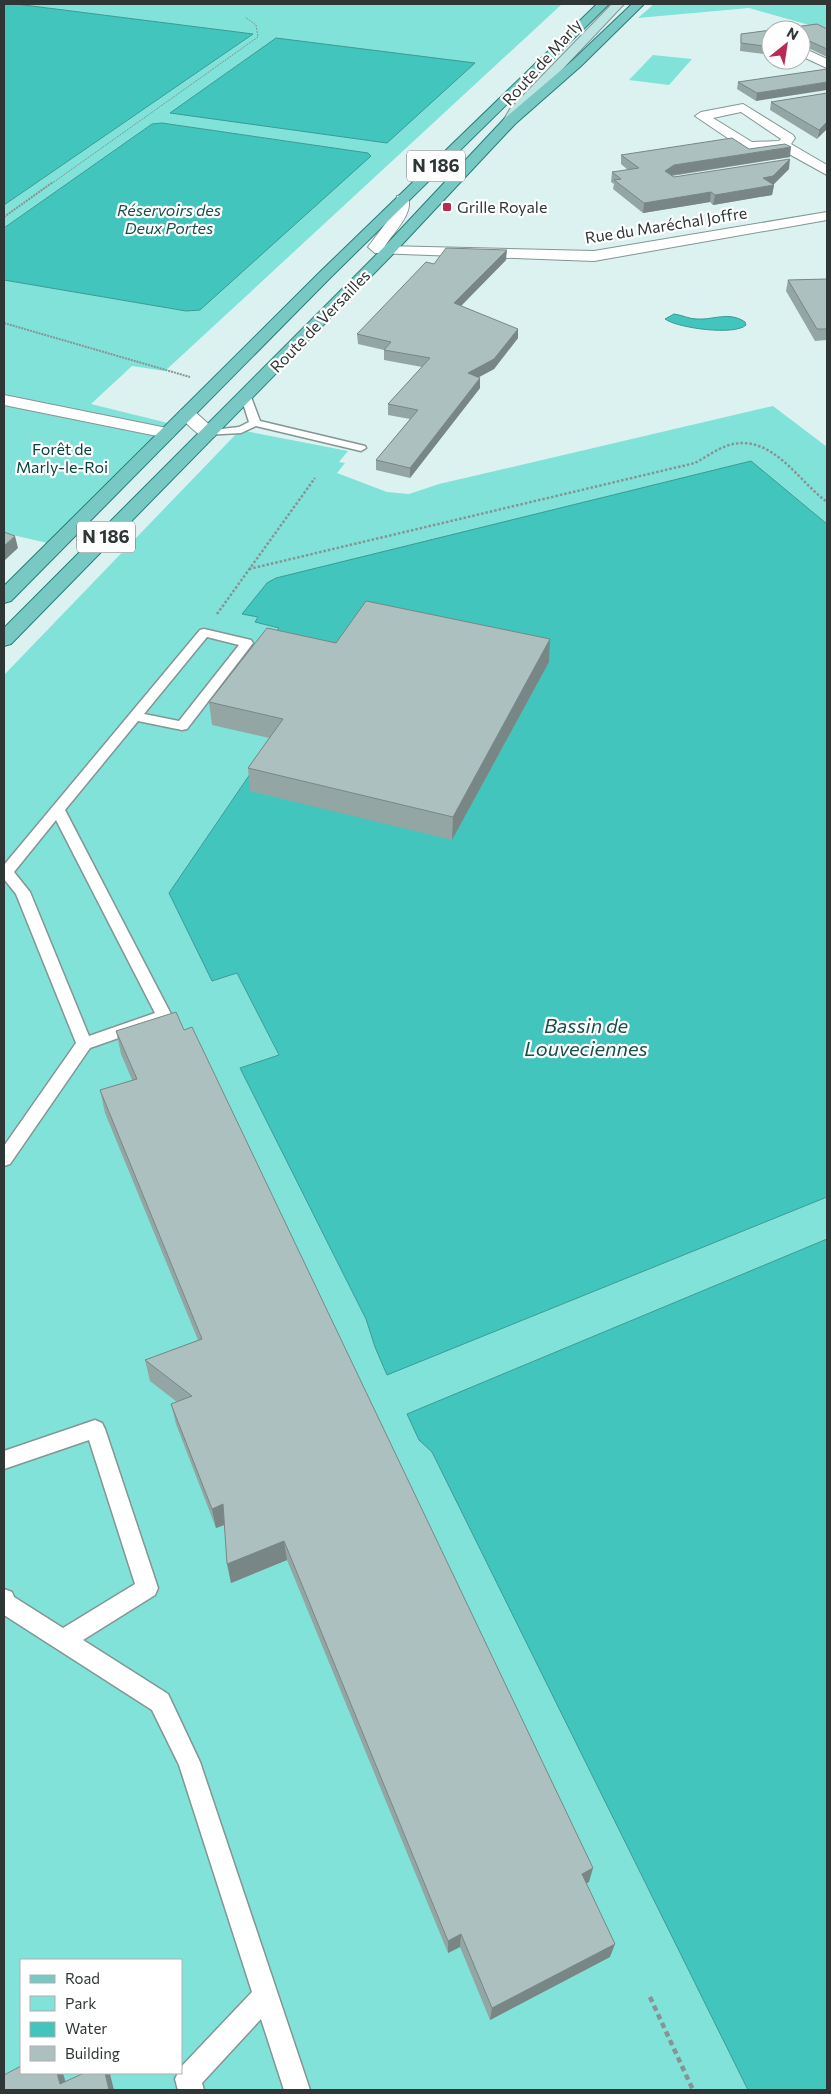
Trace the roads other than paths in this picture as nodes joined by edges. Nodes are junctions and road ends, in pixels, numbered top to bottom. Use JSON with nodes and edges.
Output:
{"nodes":[{"id":1,"x":604,"y":4,"type":"edge"},
{"id":2,"x":618,"y":4,"type":"edge"},
{"id":3,"x":638,"y":4,"type":"edge"},
{"id":4,"x":811,"y":56,"type":"edge"},
{"id":5,"x":584,"y":57,"type":"junction"},
{"id":6,"x":564,"y":59,"type":"junction"},
{"id":7,"x":827,"y":64,"type":"edge"},
{"id":8,"x":762,"y":105,"type":"edge"},
{"id":9,"x":743,"y":108,"type":"junction"},
{"id":10,"x":510,"y":121,"type":"junction"},
{"id":11,"x":783,"y":145,"type":"junction"},
{"id":12,"x":808,"y":160,"type":"junction"},
{"id":13,"x":789,"y":163,"type":"edge"},
{"id":14,"x":827,"y":171,"type":"edge"},
{"id":15,"x":402,"y":199,"type":"junction"},
{"id":16,"x":827,"y":216,"type":"edge"},
{"id":17,"x":389,"y":250,"type":"junction"},
{"id":18,"x":246,"y":396,"type":"junction"},
{"id":19,"x":4,"y":400,"type":"edge"},
{"id":20,"x":187,"y":414,"type":"junction"},
{"id":21,"x":255,"y":423,"type":"junction"},
{"id":22,"x":208,"y":433,"type":"junction"},
{"id":23,"x":167,"y":434,"type":"junction"},
{"id":24,"x":361,"y":448,"type":"dead end"},
{"id":25,"x":4,"y":597,"type":"edge"},
{"id":26,"x":204,"y":633,"type":"joint"},
{"id":27,"x":4,"y":640,"type":"edge"},
{"id":28,"x":136,"y":716,"type":"junction"},
{"id":29,"x":58,"y":810,"type":"junction"},
{"id":30,"x":5,"y":874,"type":"edge"},
{"id":31,"x":84,"y":1044,"type":"junction"},
{"id":32,"x":4,"y":1159,"type":"edge"},
{"id":33,"x":4,"y":1460,"type":"edge"},
{"id":34,"x":4,"y":1599,"type":"edge"},
{"id":35,"x":64,"y":1640,"type":"junction"},
{"id":36,"x":266,"y":1996,"type":"junction"},
{"id":37,"x":191,"y":2090,"type":"edge"},
{"id":38,"x":297,"y":2090,"type":"edge"}],
"edges":[{"from":1,"to":15,"type":"main road","name":"Route de Versailles","number":"N 186"},
{"from":2,"to":6,"type":"main road","name":"Route de Marly"},
{"from":3,"to":5,"type":"main road","name":"Route de Versailles","number":"N 186"},
{"from":4,"to":7,"type":"street"},
{"from":5,"to":6,"type":"lane"},
{"from":5,"to":10,"type":"main road","name":"Route de Versailles","number":"N 186"},
{"from":6,"to":10,"type":"main road","name":"Route de Marly"},
{"from":8,"to":9,"type":"street"},
{"from":9,"to":11,"type":"street"},
{"from":9,"to":11,"type":"street"},
{"from":10,"to":17,"type":"main road","name":"Route de Versailles","number":"N 186"},
{"from":11,"to":12,"type":"street"},
{"from":12,"to":13,"type":"street"},
{"from":12,"to":14,"type":"street"},
{"from":15,"to":17,"type":"street"},
{"from":15,"to":20,"type":"main road","name":"Route de Versailles","number":"N 186"},
{"from":16,"to":17,"type":"street","name":"Rue du Maréchal Joffre"},
{"from":17,"to":18,"type":"main road","name":"Route de Versailles","number":"N 186"},
{"from":18,"to":21,"type":"lane"},
{"from":18,"to":22,"type":"main road","name":"Route de Versailles","number":"N 186"},
{"from":19,"to":23,"type":"street"},
{"from":20,"to":22,"type":"street"},
{"from":20,"to":23,"type":"main road","name":"Route de Versailles","number":"N 186"},
{"from":21,"to":22,"type":"lane"},
{"from":21,"to":24,"type":"lane"},
{"from":22,"to":27,"type":"main road","name":"Route de Versailles","number":"N 186"},
{"from":23,"to":25,"type":"main road","name":"Route de Versailles","number":"N 186"},
{"from":26,"to":28,"type":"lane"},
{"from":26,"to":28,"type":"lane"},
{"from":28,"to":29,"type":"lane"},
{"from":29,"to":30,"type":"lane"},
{"from":29,"to":31,"type":"lane"},
{"from":30,"to":31,"type":"lane"},
{"from":31,"to":32,"type":"lane"},
{"from":33,"to":35,"type":"lane"},
{"from":34,"to":35,"type":"lane"},
{"from":35,"to":36,"type":"lane"},
{"from":36,"to":37,"type":"lane"},
{"from":36,"to":38,"type":"lane"}]}
